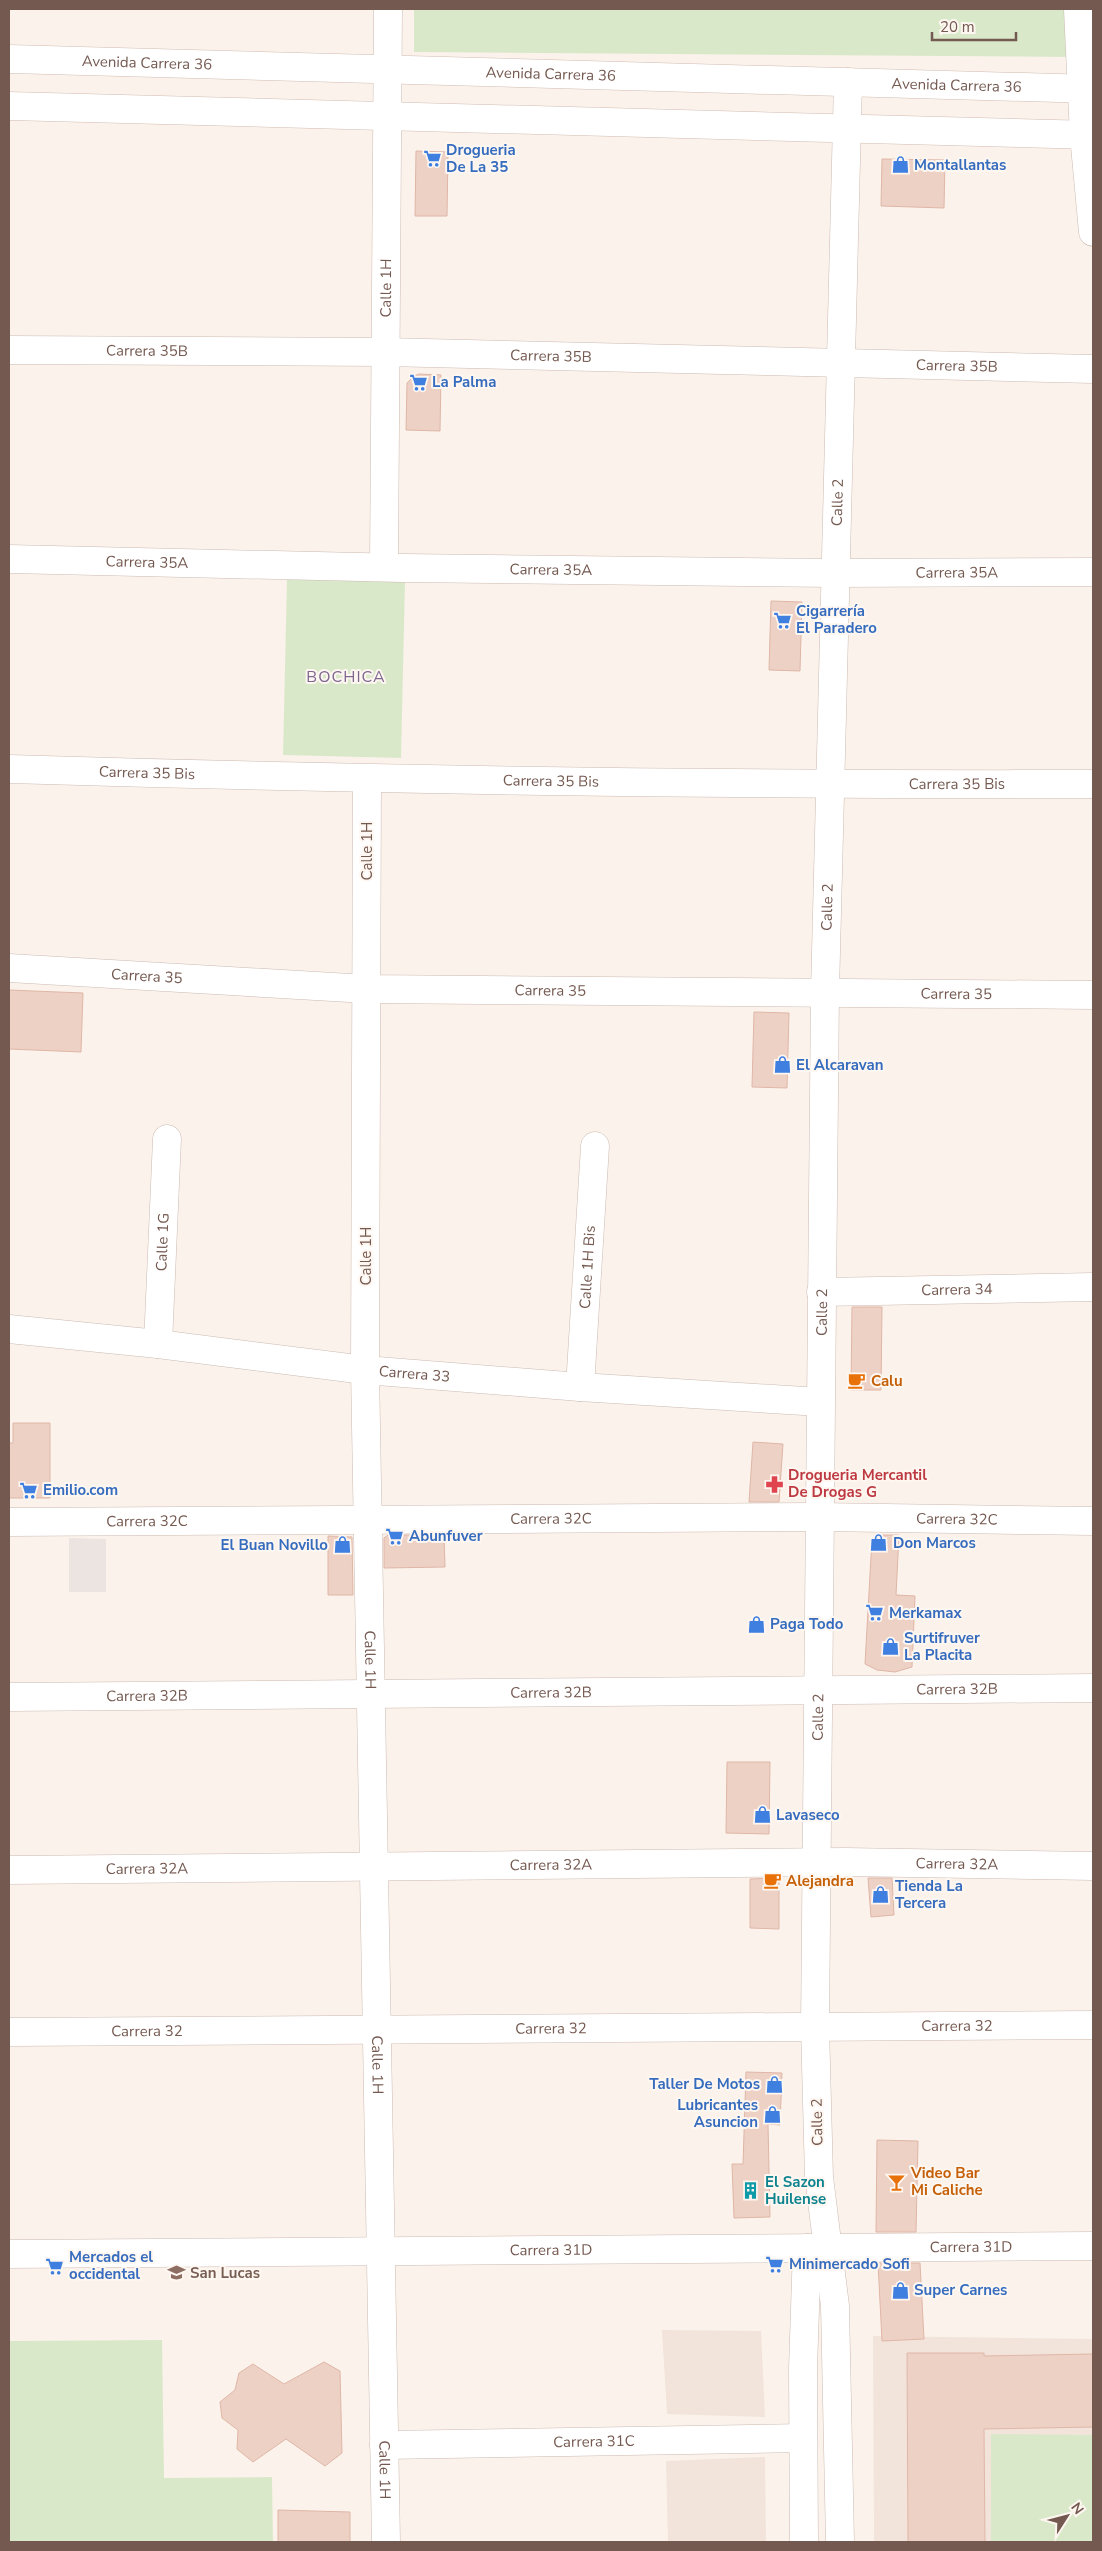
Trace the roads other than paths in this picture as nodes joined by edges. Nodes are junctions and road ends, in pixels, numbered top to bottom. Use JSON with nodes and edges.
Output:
{"nodes":[{"id":1,"x":388,"y":9,"type":"edge"},
{"id":2,"x":1078,"y":9,"type":"edge"},
{"id":3,"x":9,"y":59,"type":"edge"},
{"id":4,"x":388,"y":69,"type":"junction"},
{"id":5,"x":848,"y":82,"type":"junction"},
{"id":6,"x":1088,"y":89,"type":"edge"},
{"id":7,"x":9,"y":106,"type":"edge"},
{"id":8,"x":387,"y":116,"type":"junction"},
{"id":9,"x":847,"y":128,"type":"junction"},
{"id":10,"x":1089,"y":135,"type":"edge"},
{"id":11,"x":1093,"y":232,"type":"edge"},
{"id":12,"x":9,"y":350,"type":"edge"},
{"id":13,"x":385,"y":352,"type":"junction"},
{"id":14,"x":841,"y":364,"type":"junction"},
{"id":15,"x":1093,"y":369,"type":"edge"},
{"id":16,"x":9,"y":559,"type":"edge"},
{"id":17,"x":384,"y":567,"type":"junction"},
{"id":18,"x":1093,"y":572,"type":"edge"},
{"id":19,"x":836,"y":573,"type":"junction"},
{"id":20,"x":9,"y":769,"type":"edge"},
{"id":21,"x":367,"y":779,"type":"junction"},
{"id":22,"x":1093,"y":784,"type":"edge"},
{"id":23,"x":830,"y":785,"type":"junction"},
{"id":24,"x":9,"y":968,"type":"edge"},
{"id":25,"x":367,"y":988,"type":"junction"},
{"id":26,"x":825,"y":992,"type":"junction"},
{"id":27,"x":1093,"y":995,"type":"edge"},
{"id":28,"x":167,"y":1139,"type":"dead end"},
{"id":29,"x":595,"y":1146,"type":"dead end"},
{"id":30,"x":1093,"y":1287,"type":"edge"},
{"id":31,"x":821,"y":1292,"type":"junction"},
{"id":32,"x":9,"y":1330,"type":"edge"},
{"id":33,"x":158,"y":1344,"type":"junction"},
{"id":34,"x":366,"y":1370,"type":"junction"},
{"id":35,"x":580,"y":1387,"type":"junction"},
{"id":36,"x":820,"y":1402,"type":"junction"},
{"id":37,"x":819,"y":1517,"type":"junction"},
{"id":38,"x":368,"y":1519,"type":"junction"},
{"id":39,"x":1093,"y":1520,"type":"edge"},
{"id":40,"x":9,"y":1522,"type":"edge"},
{"id":41,"x":1093,"y":1688,"type":"edge"},
{"id":42,"x":818,"y":1690,"type":"junction"},
{"id":43,"x":371,"y":1694,"type":"junction"},
{"id":44,"x":9,"y":1697,"type":"edge"},
{"id":45,"x":817,"y":1863,"type":"junction"},
{"id":46,"x":1093,"y":1866,"type":"edge"},
{"id":47,"x":374,"y":1867,"type":"junction"},
{"id":48,"x":9,"y":1870,"type":"edge"},
{"id":49,"x":1093,"y":2025,"type":"edge"},
{"id":50,"x":815,"y":2027,"type":"junction"},
{"id":51,"x":377,"y":2030,"type":"junction"},
{"id":52,"x":9,"y":2032,"type":"edge"},
{"id":53,"x":1093,"y":2246,"type":"edge"},
{"id":54,"x":818,"y":2248,"type":"junction"},
{"id":55,"x":381,"y":2251,"type":"junction"},
{"id":56,"x":9,"y":2254,"type":"edge"},
{"id":57,"x":803,"y":2438,"type":"junction"},
{"id":58,"x":384,"y":2445,"type":"junction"},
{"id":59,"x":386,"y":2542,"type":"edge"},
{"id":60,"x":804,"y":2542,"type":"edge"},
{"id":61,"x":840,"y":2542,"type":"edge"}],
"edges":[{"from":1,"to":4,"type":"street","name":"Calle 1H"},
{"from":2,"to":6,"type":"street"},
{"from":3,"to":4,"type":"street","name":"Avenida Carrera 36"},
{"from":4,"to":5,"type":"street","name":"Avenida Carrera 36"},
{"from":4,"to":8,"type":"street","name":"Calle 1H"},
{"from":5,"to":6,"type":"street","name":"Avenida Carrera 36"},
{"from":5,"to":9,"type":"street","name":"Calle 2"},
{"from":6,"to":10,"type":"street"},
{"from":7,"to":8,"type":"street"},
{"from":8,"to":9,"type":"street"},
{"from":8,"to":13,"type":"street","name":"Calle 1H"},
{"from":9,"to":10,"type":"street"},
{"from":9,"to":14,"type":"street","name":"Calle 2"},
{"from":10,"to":11,"type":"street"},
{"from":12,"to":13,"type":"street","name":"Carrera 35B"},
{"from":13,"to":14,"type":"street","name":"Carrera 35B"},
{"from":13,"to":17,"type":"street","name":"Calle 1H"},
{"from":14,"to":15,"type":"street","name":"Carrera 35B"},
{"from":14,"to":19,"type":"street","name":"Calle 2"},
{"from":16,"to":17,"type":"street","name":"Carrera 35A"},
{"from":17,"to":19,"type":"street","name":"Carrera 35A"},
{"from":18,"to":19,"type":"street","name":"Carrera 35A"},
{"from":19,"to":23,"type":"street","name":"Calle 2"},
{"from":20,"to":21,"type":"street","name":"Carrera 35 Bis"},
{"from":21,"to":23,"type":"street","name":"Carrera 35 Bis"},
{"from":21,"to":25,"type":"street","name":"Calle 1H"},
{"from":22,"to":23,"type":"street","name":"Carrera 35 Bis"},
{"from":23,"to":26,"type":"street","name":"Calle 2"},
{"from":24,"to":25,"type":"street","name":"Carrera 35"},
{"from":25,"to":26,"type":"street","name":"Carrera 35"},
{"from":25,"to":34,"type":"street","name":"Calle 1H"},
{"from":26,"to":27,"type":"street","name":"Carrera 35"},
{"from":26,"to":31,"type":"street","name":"Calle 2"},
{"from":28,"to":33,"type":"street","name":"Calle 1G"},
{"from":29,"to":35,"type":"street","name":"Calle 1H Bis"},
{"from":30,"to":31,"type":"street","name":"Carrera 34"},
{"from":31,"to":36,"type":"street","name":"Calle 2"},
{"from":32,"to":33,"type":"street","name":"Carrera 33"},
{"from":33,"to":34,"type":"street","name":"Carrera 33"},
{"from":34,"to":35,"type":"street","name":"Carrera 33"},
{"from":34,"to":38,"type":"street","name":"Calle 1H"},
{"from":35,"to":36,"type":"street","name":"Carrera 33"},
{"from":36,"to":37,"type":"street","name":"Calle 2"},
{"from":37,"to":38,"type":"street","name":"Carrera 32C"},
{"from":37,"to":39,"type":"street","name":"Carrera 32C"},
{"from":37,"to":42,"type":"street","name":"Calle 2"},
{"from":38,"to":40,"type":"street","name":"Carrera 32C"},
{"from":38,"to":43,"type":"street","name":"Calle 1H"},
{"from":41,"to":42,"type":"street","name":"Carrera 32B"},
{"from":42,"to":43,"type":"street","name":"Carrera 32B"},
{"from":42,"to":45,"type":"street","name":"Calle 2"},
{"from":43,"to":44,"type":"street","name":"Carrera 32B"},
{"from":43,"to":47,"type":"street","name":"Calle 1H"},
{"from":45,"to":46,"type":"street","name":"Carrera 32A"},
{"from":45,"to":47,"type":"street","name":"Carrera 32A"},
{"from":45,"to":50,"type":"street","name":"Calle 2"},
{"from":47,"to":48,"type":"street","name":"Carrera 32A"},
{"from":47,"to":51,"type":"street","name":"Calle 1H"},
{"from":49,"to":50,"type":"street","name":"Carrera 32"},
{"from":50,"to":51,"type":"street","name":"Carrera 32"},
{"from":50,"to":54,"type":"street","name":"Calle 2"},
{"from":51,"to":52,"type":"street","name":"Carrera 32"},
{"from":51,"to":55,"type":"street","name":"Calle 1H"},
{"from":53,"to":54,"type":"street","name":"Carrera 31D"},
{"from":54,"to":55,"type":"street","name":"Carrera 31D"},
{"from":54,"to":57,"type":"street","name":"Calle 2"},
{"from":54,"to":61,"type":"street","name":"Calle 2"},
{"from":55,"to":56,"type":"street","name":"Carrera 31D"},
{"from":55,"to":58,"type":"street","name":"Calle 1H"},
{"from":57,"to":58,"type":"street","name":"Carrera 31C"},
{"from":57,"to":60,"type":"street","name":"Calle 2"},
{"from":58,"to":59,"type":"street","name":"Calle 1H"}]}
